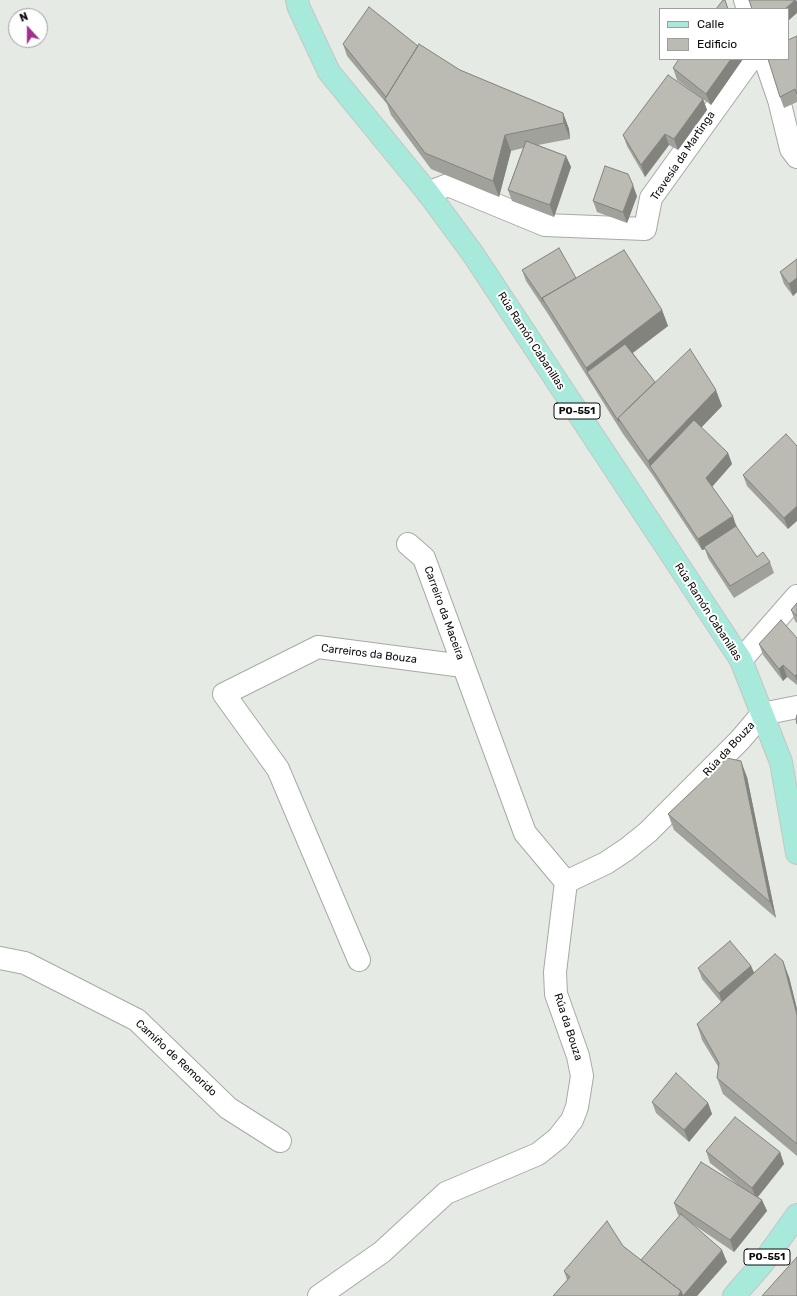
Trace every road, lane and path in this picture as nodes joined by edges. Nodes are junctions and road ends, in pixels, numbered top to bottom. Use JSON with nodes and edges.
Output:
{"nodes":[{"id":1,"x":297,"y":0,"type":"edge"},
{"id":2,"x":750,"y":60,"type":"edge"},
{"id":3,"x":765,"y":60,"type":"edge"},
{"id":4,"x":797,"y":157,"type":"edge"},
{"id":5,"x":428,"y":193,"type":"junction"},
{"id":6,"x":408,"y":544,"type":"dead end"},
{"id":7,"x":797,"y":596,"type":"edge"},
{"id":8,"x":741,"y":660,"type":"junction"},
{"id":9,"x":463,"y":666,"type":"junction"},
{"id":10,"x":797,"y":707,"type":"edge"},
{"id":11,"x":762,"y":714,"type":"junction"},
{"id":12,"x":797,"y":853,"type":"edge"},
{"id":13,"x":566,"y":882,"type":"junction"},
{"id":14,"x":0,"y":958,"type":"edge"},
{"id":15,"x":359,"y":960,"type":"dead end"},
{"id":16,"x":280,"y":1140,"type":"dead end"},
{"id":17,"x":797,"y":1215,"type":"edge"},
{"id":18,"x":319,"y":1296,"type":"edge"},
{"id":19,"x":734,"y":1296,"type":"edge"}],
"edges":[{"from":1,"to":5,"type":"main road","name":"Rúa Ramón Cabanillas","number":"PO-551"},
{"from":2,"to":5,"type":"street","name":"Travesía da Martinga"},
{"from":3,"to":4,"type":"street"},
{"from":5,"to":8,"type":"main road","name":"Rúa Ramón Cabanillas","number":"PO-551"},
{"from":6,"to":9,"type":"street","name":"Carreiro da Maceira"},
{"from":7,"to":8,"type":"street"},
{"from":8,"to":11,"type":"main road","name":"Rúa Ramón Cabanillas","number":"PO-551"},
{"from":9,"to":13,"type":"street"},
{"from":9,"to":15,"type":"street","name":"Carreiros da Bouza"},
{"from":10,"to":11,"type":"street"},
{"from":11,"to":12,"type":"main road","name":"Rúa Ramón Cabanillas","number":"PO-551"},
{"from":11,"to":13,"type":"street","name":"Rúa da Bouza"},
{"from":13,"to":18,"type":"street","name":"Rúa da Bouza"},
{"from":14,"to":16,"type":"street","name":"Camiño de Remorido"},
{"from":17,"to":19,"type":"main road","number":"PO-551"}]}
